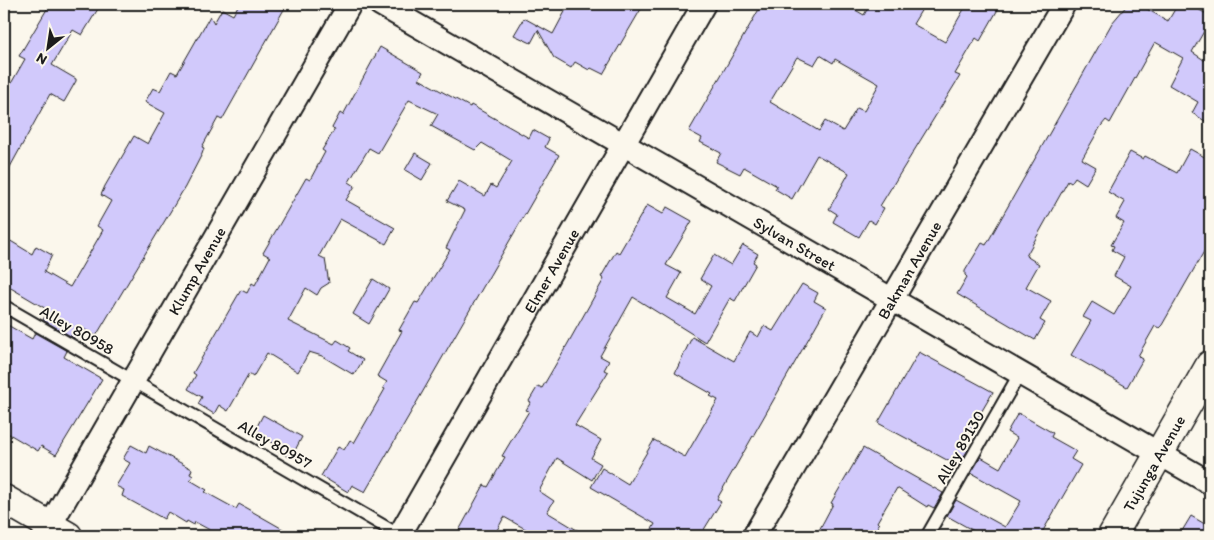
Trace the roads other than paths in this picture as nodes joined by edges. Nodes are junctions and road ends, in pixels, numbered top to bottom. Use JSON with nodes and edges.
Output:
{"nodes":[{"id":1,"x":350,"y":4,"type":"edge"},
{"id":2,"x":380,"y":4,"type":"edge"},
{"id":3,"x":704,"y":4,"type":"edge"},
{"id":4,"x":1064,"y":4,"type":"edge"},
{"id":5,"x":624,"y":143,"type":"junction"},
{"id":6,"x":892,"y":300,"type":"junction"},
{"id":7,"x":4,"y":306,"type":"edge"},
{"id":8,"x":1210,"y":365,"type":"edge"},
{"id":9,"x":1020,"y":373,"type":"junction"},
{"id":10,"x":134,"y":381,"type":"junction"},
{"id":11,"x":1160,"y":453,"type":"junction"},
{"id":12,"x":1210,"y":483,"type":"edge"},
{"id":13,"x":4,"y":499,"type":"edge"},
{"id":14,"x":54,"y":533,"type":"edge"},
{"id":15,"x":400,"y":536,"type":"edge"},
{"id":16,"x":754,"y":536,"type":"edge"},
{"id":17,"x":927,"y":536,"type":"edge"},
{"id":18,"x":1112,"y":536,"type":"edge"}],
"edges":[{"from":1,"to":10,"type":"street","name":"Klump Avenue"},
{"from":2,"to":5,"type":"street","name":"Sylvan Street"},
{"from":3,"to":5,"type":"street","name":"Elmer Avenue"},
{"from":4,"to":6,"type":"street","name":"Bakman Avenue"},
{"from":5,"to":6,"type":"street","name":"Sylvan Street"},
{"from":5,"to":15,"type":"street","name":"Elmer Avenue"},
{"from":6,"to":9,"type":"street","name":"Sylvan Street"},
{"from":6,"to":16,"type":"street","name":"Bakman Avenue"},
{"from":7,"to":10,"type":"lane","name":"Alley 80958"},
{"from":8,"to":11,"type":"street","name":"Tujunga Avenue"},
{"from":9,"to":11,"type":"street","name":"Sylvan Street"},
{"from":9,"to":17,"type":"lane","name":"Alley 89130"},
{"from":10,"to":14,"type":"street","name":"Klump Avenue"},
{"from":10,"to":15,"type":"lane","name":"Alley 80957"},
{"from":11,"to":12,"type":"street","name":"Sylvan Street"},
{"from":11,"to":18,"type":"street","name":"Tujunga Avenue"},
{"from":13,"to":14,"type":"street"}]}
